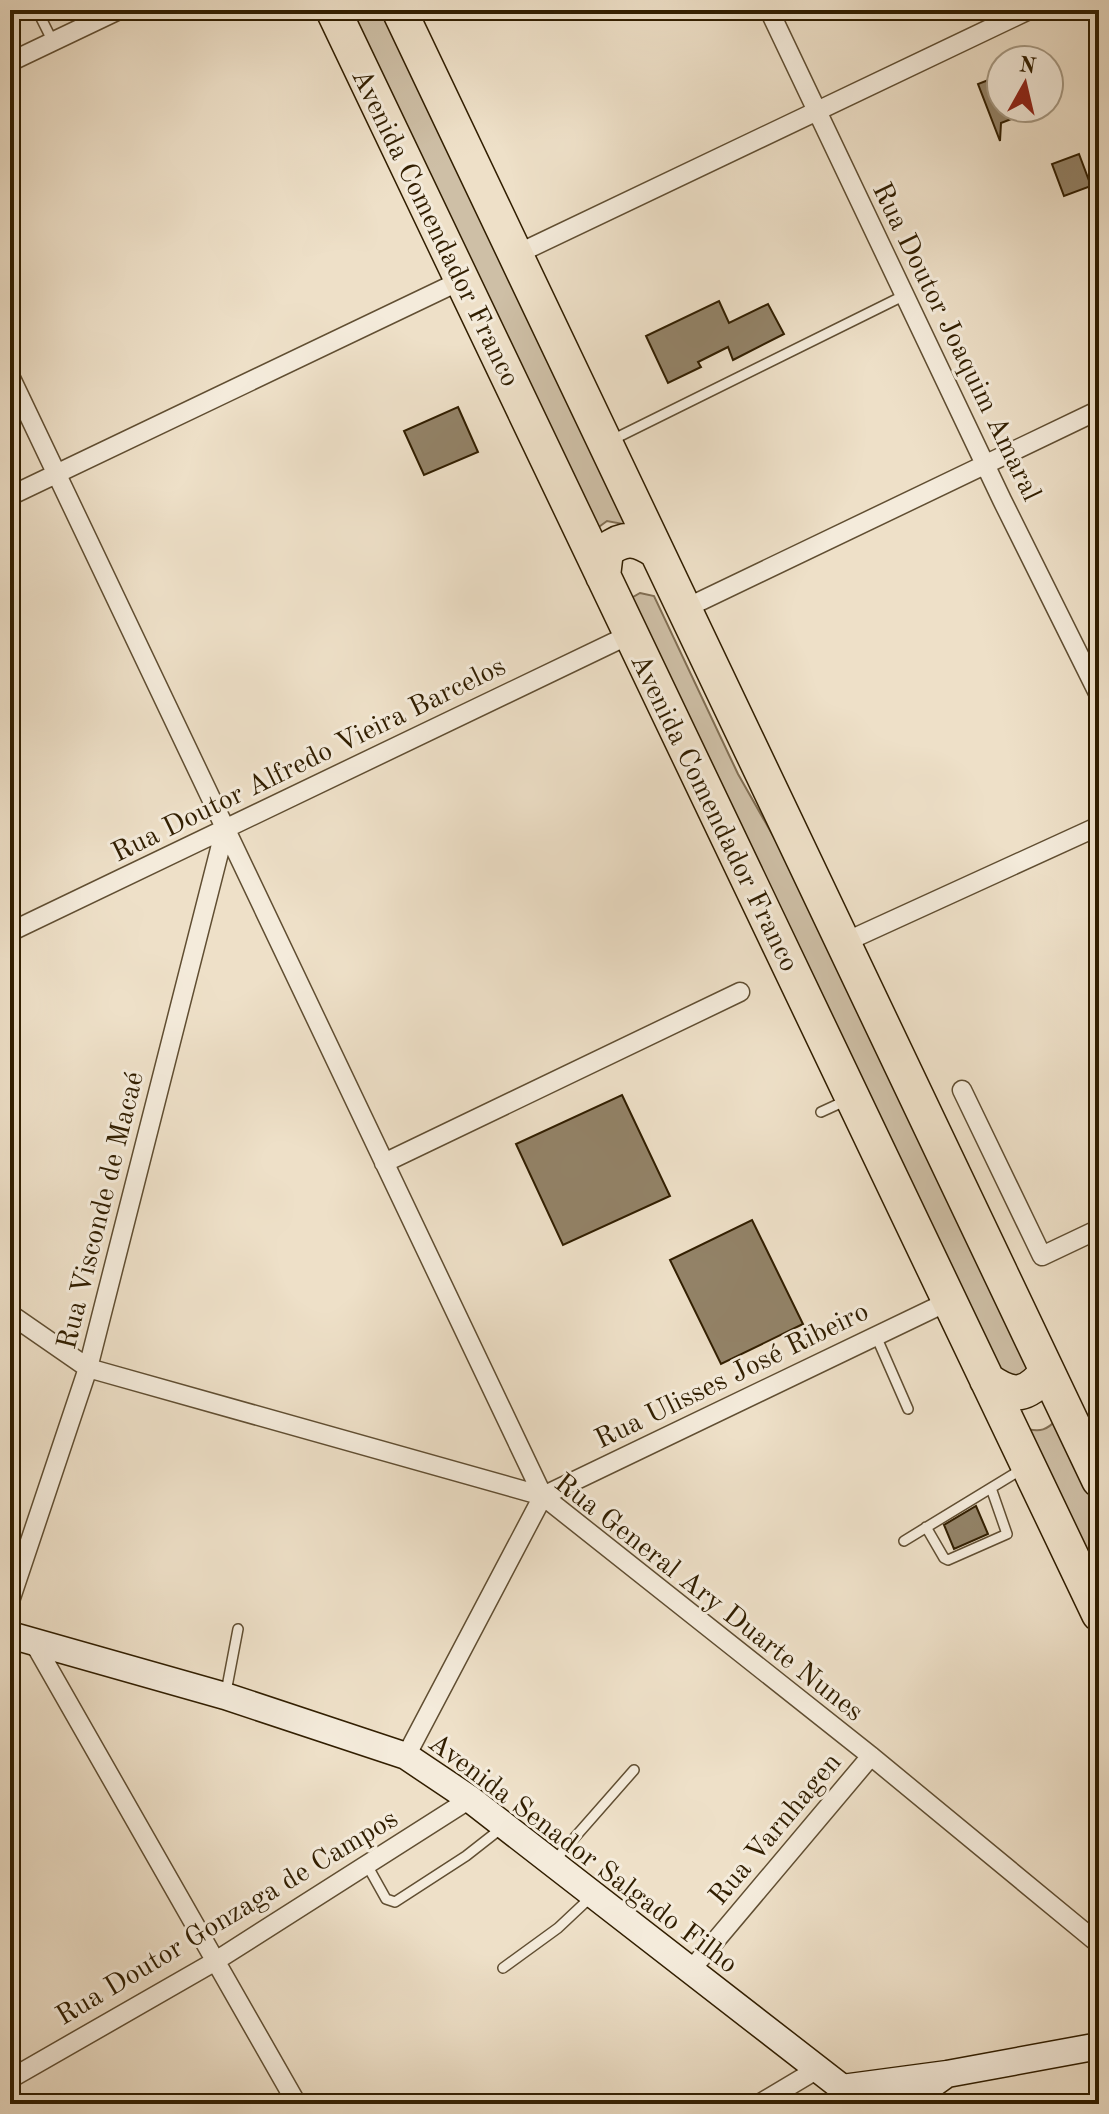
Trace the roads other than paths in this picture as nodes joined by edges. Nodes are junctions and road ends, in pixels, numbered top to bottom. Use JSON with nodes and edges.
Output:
{"nodes":[{"id":1,"x":37,"y":10,"type":"edge"},
{"id":2,"x":119,"y":10,"type":"edge"},
{"id":3,"x":333,"y":10,"type":"edge"},
{"id":4,"x":399,"y":10,"type":"edge"},
{"id":5,"x":769,"y":10,"type":"edge"},
{"id":6,"x":1029,"y":10,"type":"edge"},
{"id":7,"x":53,"y":42,"type":"junction"},
{"id":8,"x":10,"y":62,"type":"edge"},
{"id":9,"x":817,"y":111,"type":"junction"},
{"id":10,"x":515,"y":255,"type":"junction"},
{"id":11,"x":462,"y":280,"type":"junction"},
{"id":12,"x":905,"y":295,"type":"junction"},
{"id":13,"x":10,"y":376,"type":"edge"},
{"id":14,"x":1099,"y":410,"type":"edge"},
{"id":15,"x":605,"y":444,"type":"junction"},
{"id":16,"x":985,"y":464,"type":"junction"},
{"id":17,"x":56,"y":474,"type":"junction"},
{"id":18,"x":10,"y":496,"type":"edge"},
{"id":19,"x":656,"y":551,"type":"junction"},
{"id":20,"x":603,"y":576,"type":"junction"},
{"id":21,"x":684,"y":609,"type":"junction"},
{"id":22,"x":631,"y":634,"type":"junction"},
{"id":23,"x":1099,"y":695,"type":"edge"},
{"id":24,"x":1099,"y":826,"type":"edge"},
{"id":25,"x":225,"y":829,"type":"junction"},
{"id":26,"x":10,"y":932,"type":"edge"},
{"id":27,"x":843,"y":943,"type":"junction"},
{"id":28,"x":740,"y":992,"type":"dead end"},
{"id":29,"x":962,"y":1090,"type":"dead end"},
{"id":30,"x":852,"y":1097,"type":"junction"},
{"id":31,"x":821,"y":1112,"type":"dead end"},
{"id":32,"x":384,"y":1163,"type":"junction"},
{"id":33,"x":1099,"y":1229,"type":"edge"},
{"id":34,"x":949,"y":1301,"type":"junction"},
{"id":35,"x":10,"y":1314,"type":"edge"},
{"id":36,"x":876,"y":1336,"type":"junction"},
{"id":37,"x":88,"y":1368,"type":"junction"},
{"id":38,"x":1047,"y":1372,"type":"junction"},
{"id":39,"x":987,"y":1380,"type":"junction"},
{"id":40,"x":908,"y":1409,"type":"dead end"},
{"id":41,"x":1028,"y":1465,"type":"junction"},
{"id":42,"x":1099,"y":1480,"type":"edge"},
{"id":43,"x":991,"y":1488,"type":"junction"},
{"id":44,"x":543,"y":1496,"type":"junction"},
{"id":45,"x":926,"y":1527,"type":"junction"},
{"id":46,"x":904,"y":1541,"type":"dead end"},
{"id":47,"x":10,"y":1601,"type":"edge"},
{"id":48,"x":1099,"y":1614,"type":"edge"},
{"id":49,"x":238,"y":1629,"type":"dead end"},
{"id":50,"x":22,"y":1638,"type":"edge"},
{"id":51,"x":225,"y":1696,"type":"junction"},
{"id":52,"x":406,"y":1756,"type":"junction"},
{"id":53,"x":871,"y":1756,"type":"junction"},
{"id":54,"x":634,"y":1770,"type":"dead end"},
{"id":55,"x":470,"y":1799,"type":"junction"},
{"id":56,"x":505,"y":1826,"type":"junction"},
{"id":57,"x":553,"y":1863,"type":"junction"},
{"id":58,"x":367,"y":1865,"type":"junction"},
{"id":59,"x":594,"y":1895,"type":"junction"},
{"id":60,"x":1099,"y":1944,"type":"edge"},
{"id":61,"x":214,"y":1962,"type":"junction"},
{"id":62,"x":503,"y":1968,"type":"dead end"},
{"id":63,"x":690,"y":1971,"type":"junction"},
{"id":64,"x":1099,"y":2046,"type":"edge"},
{"id":65,"x":816,"y":2070,"type":"junction"},
{"id":66,"x":12,"y":2074,"type":"edge"},
{"id":67,"x":947,"y":2074,"type":"junction"},
{"id":68,"x":842,"y":2088,"type":"junction"},
{"id":69,"x":297,"y":2104,"type":"edge"},
{"id":70,"x":759,"y":2104,"type":"edge"},
{"id":71,"x":863,"y":2104,"type":"edge"},
{"id":72,"x":905,"y":2104,"type":"edge"}],
"edges":[{"from":1,"to":7,"type":"lane"},
{"from":2,"to":7,"type":"street"},
{"from":3,"to":11,"type":"highway","name":"Avenida Comendador Franco"},
{"from":4,"to":10,"type":"highway","name":"Avenida Comendador Franco"},
{"from":5,"to":9,"type":"street","name":"Rua Doutor Joaquim Amaral"},
{"from":6,"to":9,"type":"street"},
{"from":7,"to":8,"type":"street"},
{"from":9,"to":10,"type":"street"},
{"from":9,"to":12,"type":"street","name":"Rua Doutor Joaquim Amaral"},
{"from":10,"to":15,"type":"highway","name":"Avenida Comendador Franco"},
{"from":11,"to":17,"type":"street"},
{"from":11,"to":20,"type":"highway","name":"Avenida Comendador Franco"},
{"from":12,"to":15,"type":"lane"},
{"from":12,"to":16,"type":"street","name":"Rua Doutor Joaquim Amaral"},
{"from":13,"to":17,"type":"street"},
{"from":14,"to":16,"type":"street"},
{"from":15,"to":19,"type":"highway","name":"Avenida Comendador Franco"},
{"from":16,"to":21,"type":"street"},
{"from":16,"to":23,"type":"street","name":"Rua Doutor Joaquim Amaral"},
{"from":17,"to":18,"type":"street"},
{"from":17,"to":25,"type":"street"},
{"from":19,"to":20,"type":"highway"},
{"from":19,"to":21,"type":"highway","name":"Avenida Comendador Franco"},
{"from":20,"to":22,"type":"highway","name":"Avenida Comendador Franco"},
{"from":21,"to":27,"type":"highway","name":"Avenida Comendador Franco"},
{"from":22,"to":25,"type":"street","name":"Rua Doutor Alfredo Vieira Barcelos"},
{"from":22,"to":30,"type":"highway","name":"Avenida Comendador Franco"},
{"from":24,"to":27,"type":"street"},
{"from":25,"to":26,"type":"street","name":"Rua Doutor Alfredo Vieira Barcelos"},
{"from":25,"to":32,"type":"street"},
{"from":25,"to":37,"type":"street","name":"Rua Visconde de Macaé"},
{"from":27,"to":38,"type":"highway","name":"Avenida Comendador Franco"},
{"from":28,"to":32,"type":"street"},
{"from":29,"to":33,"type":"street"},
{"from":30,"to":31,"type":"lane"},
{"from":30,"to":34,"type":"highway","name":"Avenida Comendador Franco"},
{"from":32,"to":44,"type":"street"},
{"from":34,"to":36,"type":"street","name":"Rua Ulisses José Ribeiro"},
{"from":34,"to":39,"type":"highway","name":"Avenida Comendador Franco"},
{"from":35,"to":37,"type":"street","name":"Rua General Ary Duarte Nunes"},
{"from":36,"to":40,"type":"lane"},
{"from":36,"to":44,"type":"street","name":"Rua Ulisses José Ribeiro"},
{"from":37,"to":44,"type":"street","name":"Rua General Ary Duarte Nunes"},
{"from":37,"to":47,"type":"street","name":"Rua Visconde de Macaé"},
{"from":38,"to":39,"type":"highway"},
{"from":38,"to":42,"type":"highway","name":"Avenida Comendador Franco"},
{"from":39,"to":41,"type":"highway","name":"Avenida Comendador Franco"},
{"from":41,"to":43,"type":"lane"},
{"from":41,"to":48,"type":"highway","name":"Avenida Comendador Franco"},
{"from":43,"to":45,"type":"lane"},
{"from":43,"to":45,"type":"lane"},
{"from":44,"to":52,"type":"street"},
{"from":44,"to":53,"type":"street","name":"Rua General Ary Duarte Nunes"},
{"from":45,"to":46,"type":"lane"},
{"from":49,"to":51,"type":"lane"},
{"from":50,"to":51,"type":"main road","name":"Avenida Senador Salgado Filho"},
{"from":50,"to":61,"type":"street"},
{"from":51,"to":52,"type":"main road","name":"Avenida Senador Salgado Filho"},
{"from":52,"to":55,"type":"main road","name":"Avenida Senador Salgado Filho"},
{"from":53,"to":60,"type":"street","name":"Rua General Ary Duarte Nunes"},
{"from":53,"to":63,"type":"street","name":"Rua Varnhagen"},
{"from":54,"to":57,"type":"lane"},
{"from":55,"to":56,"type":"main road","name":"Avenida Senador Salgado Filho"},
{"from":55,"to":58,"type":"street","name":"Rua Doutor Gonzaga de Campos"},
{"from":56,"to":57,"type":"main road","name":"Avenida Senador Salgado Filho"},
{"from":56,"to":58,"type":"lane"},
{"from":57,"to":59,"type":"main road","name":"Avenida Senador Salgado Filho"},
{"from":58,"to":61,"type":"street","name":"Rua Doutor Gonzaga de Campos"},
{"from":59,"to":62,"type":"lane"},
{"from":59,"to":63,"type":"main road","name":"Avenida Senador Salgado Filho"},
{"from":61,"to":66,"type":"street","name":"Rua Doutor Gonzaga de Campos"},
{"from":61,"to":69,"type":"street"},
{"from":63,"to":65,"type":"main road","name":"Avenida Senador Salgado Filho"},
{"from":64,"to":67,"type":"main road"},
{"from":65,"to":68,"type":"main road","name":"Avenida Senador Salgado Filho"},
{"from":65,"to":70,"type":"street"},
{"from":67,"to":68,"type":"main road"},
{"from":67,"to":72,"type":"main road"},
{"from":68,"to":71,"type":"main road","name":"Avenida Senador Salgado Filho"}]}
